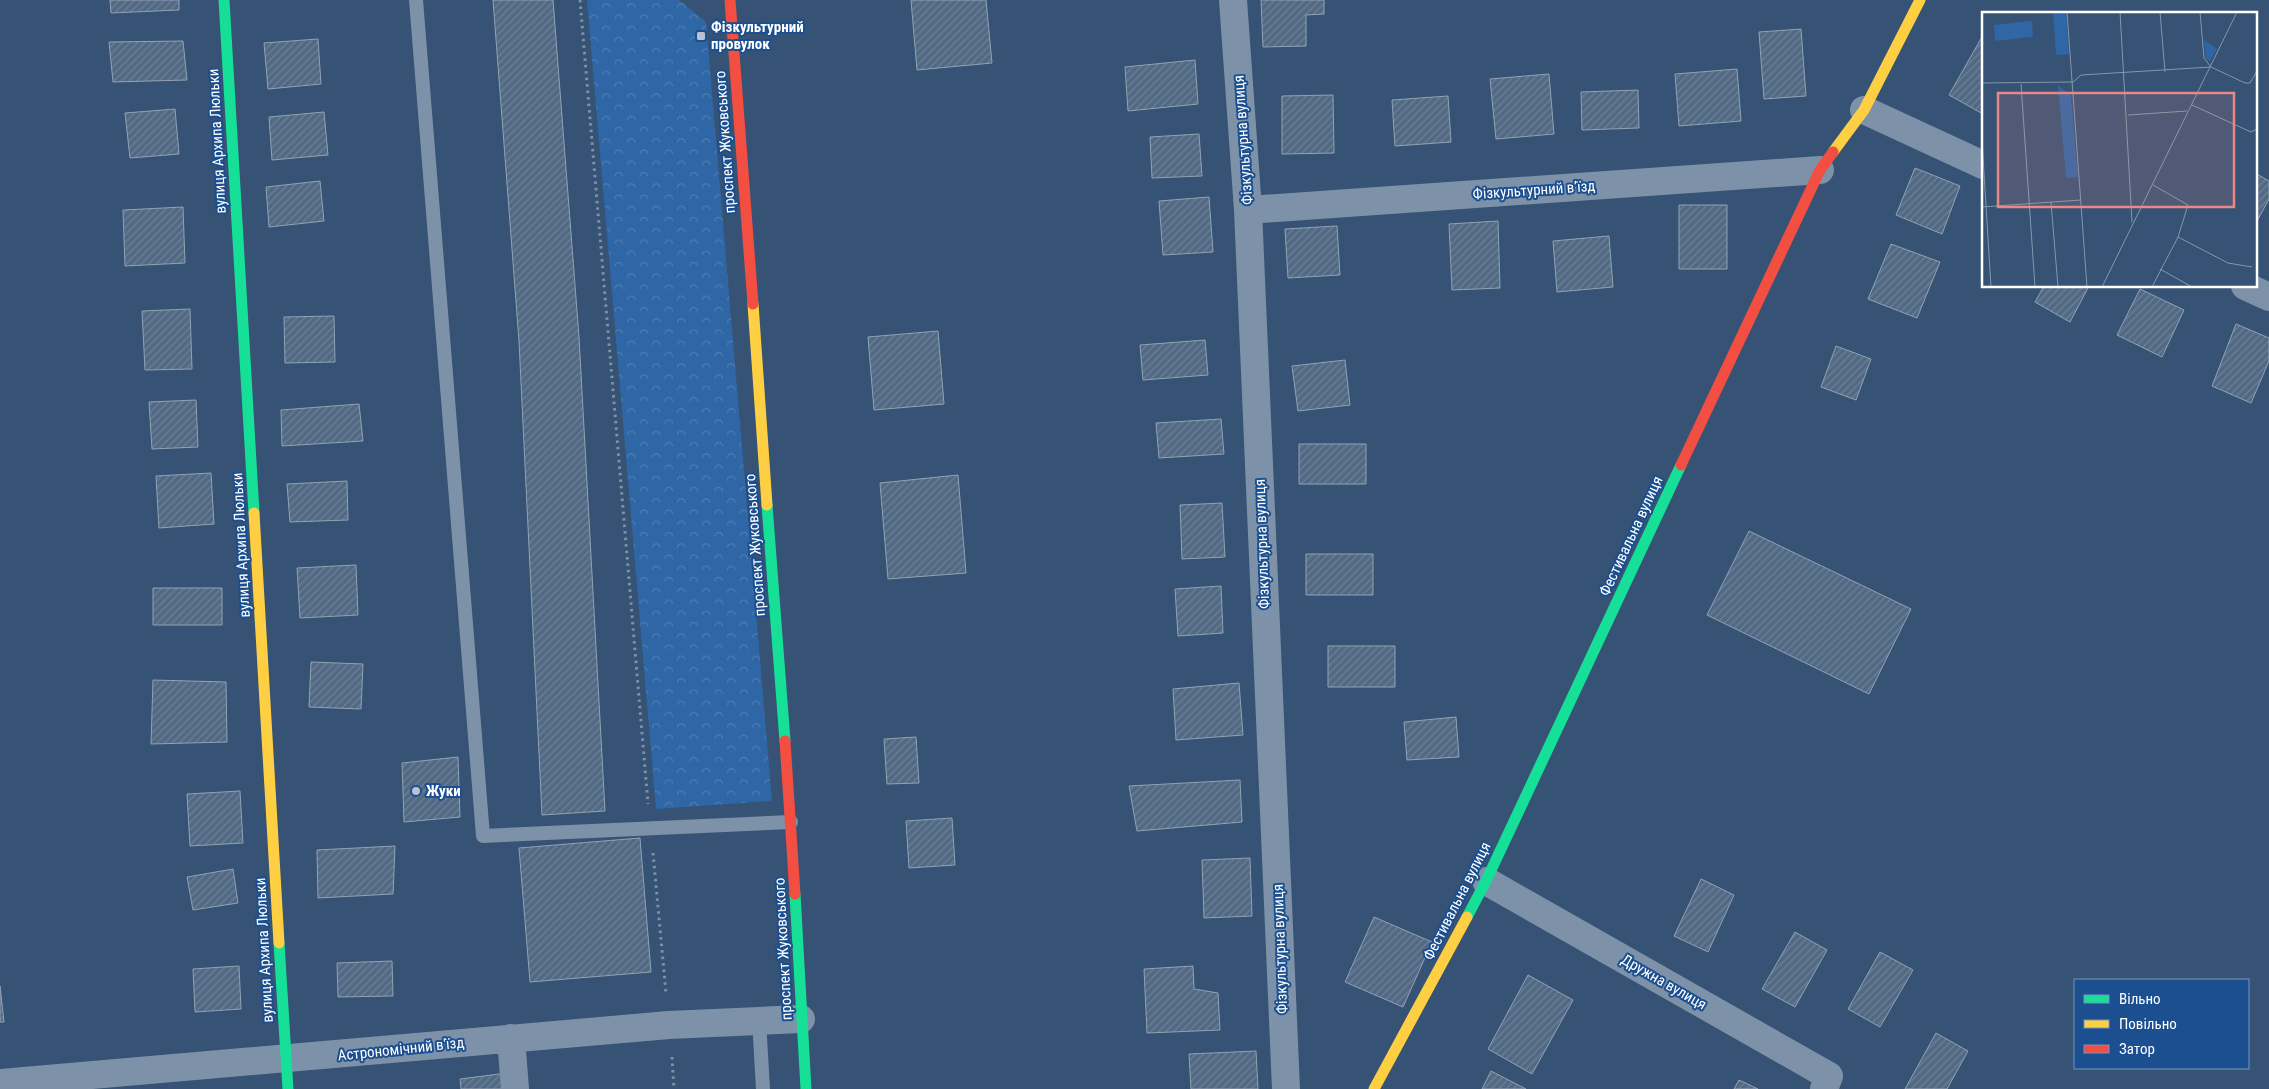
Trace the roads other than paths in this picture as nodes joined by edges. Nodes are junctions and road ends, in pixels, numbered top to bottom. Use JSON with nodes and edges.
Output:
{"nodes":[{"id":1,"x":224,"y":0,"type":"edge"},
{"id":2,"x":416,"y":0,"type":"edge"},
{"id":3,"x":730,"y":0,"type":"edge"},
{"id":4,"x":1233,"y":0,"type":"edge"},
{"id":5,"x":1920,"y":0,"type":"edge"},
{"id":6,"x":1864,"y":110,"type":"junction"},
{"id":7,"x":1982,"y":165,"type":"edge"},
{"id":8,"x":1820,"y":170,"type":"junction"},
{"id":9,"x":1248,"y":210,"type":"junction"},
{"id":10,"x":2249,"y":288,"type":"edge"},
{"id":11,"x":2269,"y":297,"type":"edge"},
{"id":12,"x":791,"y":822,"type":"junction"},
{"id":13,"x":1486,"y":881,"type":"junction"},
{"id":14,"x":801,"y":1019,"type":"junction"},
{"id":15,"x":759,"y":1020,"type":"junction"},
{"id":16,"x":511,"y":1038,"type":"junction"},
{"id":17,"x":285,"y":1060,"type":"junction"},
{"id":18,"x":0,"y":1083,"type":"edge"},
{"id":19,"x":288,"y":1089,"type":"edge"},
{"id":20,"x":515,"y":1089,"type":"edge"},
{"id":21,"x":763,"y":1089,"type":"edge"},
{"id":22,"x":806,"y":1089,"type":"edge"},
{"id":23,"x":1286,"y":1089,"type":"edge"},
{"id":24,"x":1374,"y":1089,"type":"edge"},
{"id":25,"x":1824,"y":1089,"type":"edge"}],
"edges":[{"from":1,"to":17,"type":"street","name":"вулиця Архипа Люльки"},
{"from":2,"to":12,"type":"lane"},
{"from":3,"to":12,"type":"street","name":"проспект Жуковського"},
{"from":4,"to":9,"type":"street","name":"Фізкультурна вулиця"},
{"from":5,"to":6,"type":"street","name":"Фестивальна вулиця"},
{"from":6,"to":7,"type":"street"},
{"from":6,"to":8,"type":"street","name":"Фестивальна вулиця"},
{"from":8,"to":9,"type":"street","name":"Фізкультурний в’їзд"},
{"from":8,"to":13,"type":"street","name":"Фестивальна вулиця"},
{"from":9,"to":23,"type":"street","name":"Фізкультурна вулиця"},
{"from":10,"to":11,"type":"street"},
{"from":12,"to":14,"type":"street","name":"проспект Жуковського"},
{"from":13,"to":24,"type":"street","name":"Фестивальна вулиця"},
{"from":13,"to":25,"type":"street","name":"Дружна вулиця"},
{"from":14,"to":15,"type":"street","name":"Астрономічний в'їзд"},
{"from":14,"to":22,"type":"street","name":"проспект Жуковського"},
{"from":15,"to":16,"type":"street","name":"Астрономічний в'їзд"},
{"from":15,"to":21,"type":"lane"},
{"from":16,"to":17,"type":"street","name":"Астрономічний в'їзд"},
{"from":16,"to":20,"type":"street"},
{"from":17,"to":18,"type":"street","name":"Астрономічний в'їзд"},
{"from":17,"to":19,"type":"street","name":"вулиця Архипа Люльки"}]}
